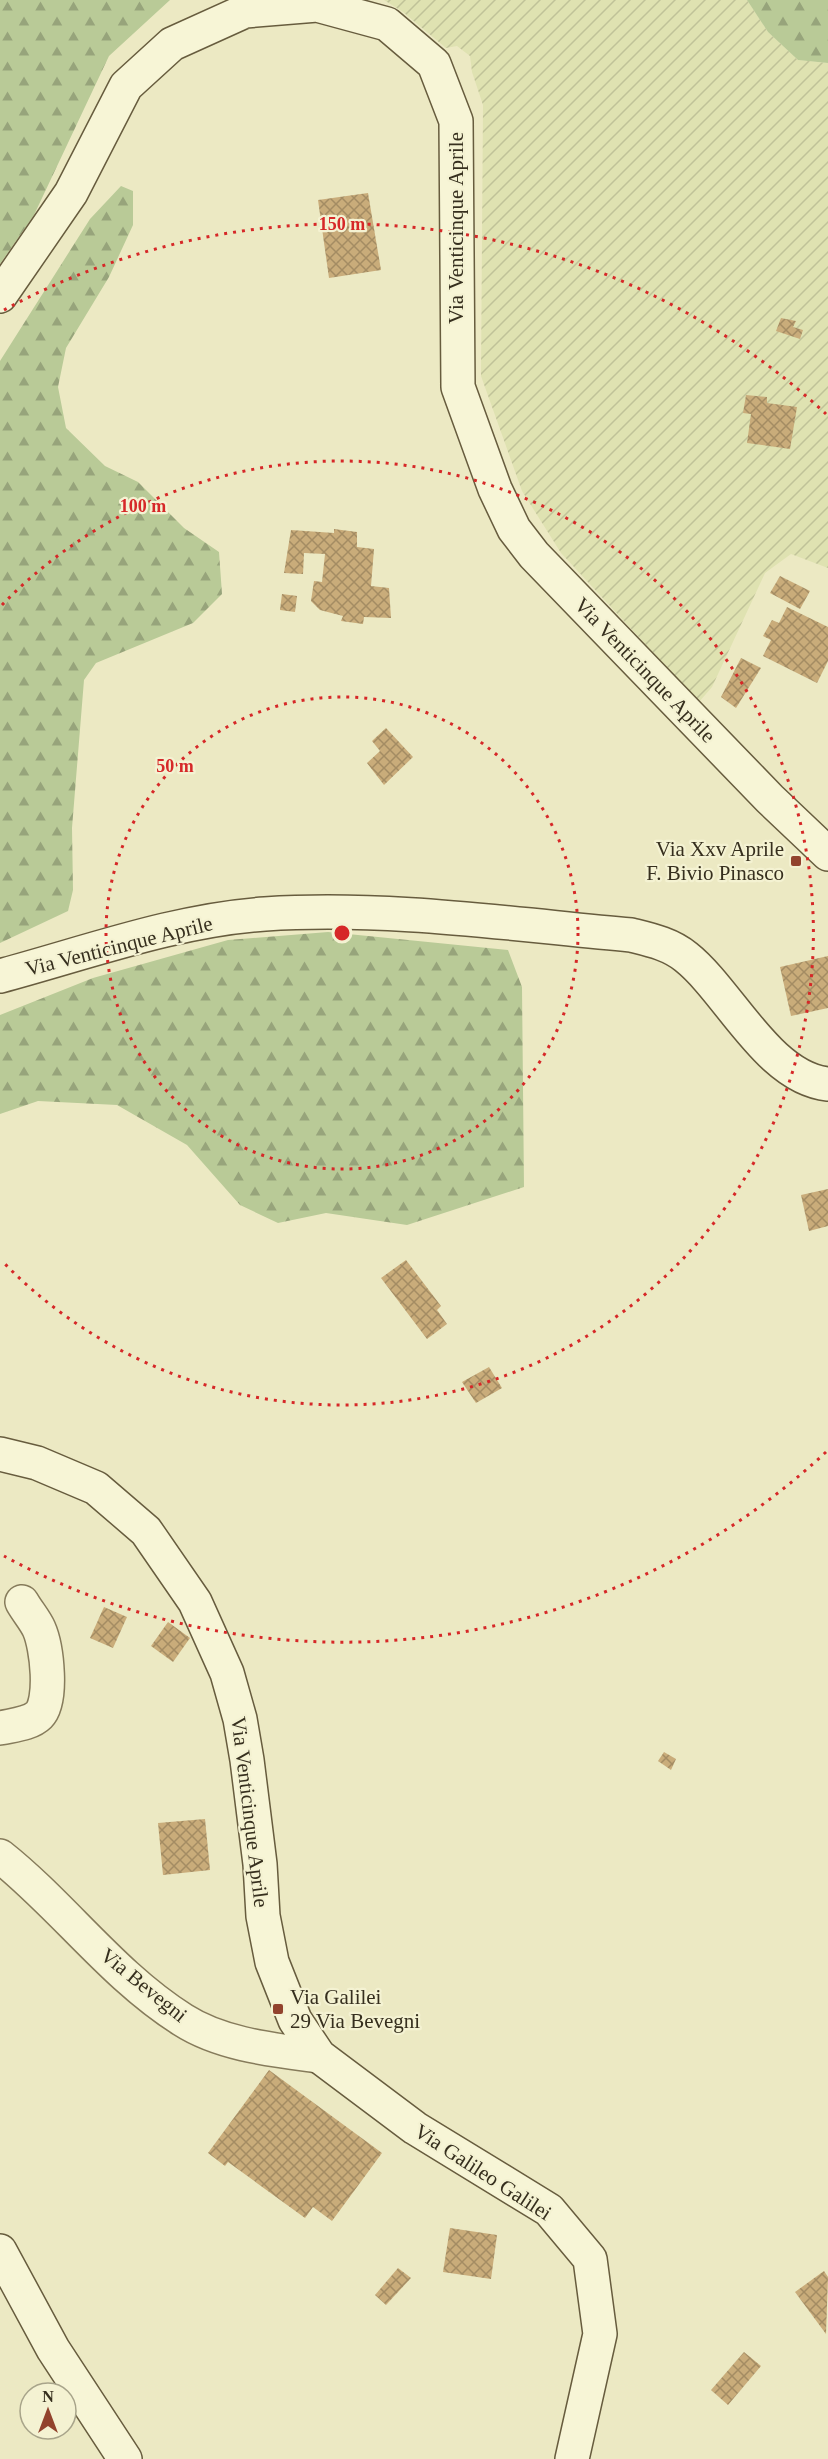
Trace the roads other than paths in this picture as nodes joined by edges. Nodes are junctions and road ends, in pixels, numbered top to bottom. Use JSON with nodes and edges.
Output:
{"nodes":[{"id":1,"x":0,"y":296,"type":"edge"},
{"id":2,"x":828,"y":854,"type":"edge"},
{"id":3,"x":0,"y":976,"type":"edge"},
{"id":4,"x":828,"y":1084,"type":"edge"},
{"id":5,"x":0,"y":1454,"type":"edge"},
{"id":6,"x":22,"y":1602,"type":"dead end"},
{"id":7,"x":0,"y":1728,"type":"edge"},
{"id":8,"x":0,"y":1856,"type":"edge"},
{"id":9,"x":319,"y":2056,"type":"junction"},
{"id":10,"x":0,"y":2250,"type":"edge"},
{"id":11,"x":125,"y":2459,"type":"edge"},
{"id":12,"x":572,"y":2459,"type":"edge"}],
"edges":[{"from":1,"to":2,"type":"main road","name":"Via Venticinque Aprile"},
{"from":3,"to":4,"type":"main road","name":"Via Venticinque Aprile"},
{"from":5,"to":9,"type":"main road","name":"Via Venticinque Aprile"},
{"from":6,"to":7,"type":"main road"},
{"from":8,"to":9,"type":"main road","name":"Via Bevegni"},
{"from":9,"to":12,"type":"main road","name":"Via Galileo Galilei"},
{"from":10,"to":11,"type":"main road"}]}
